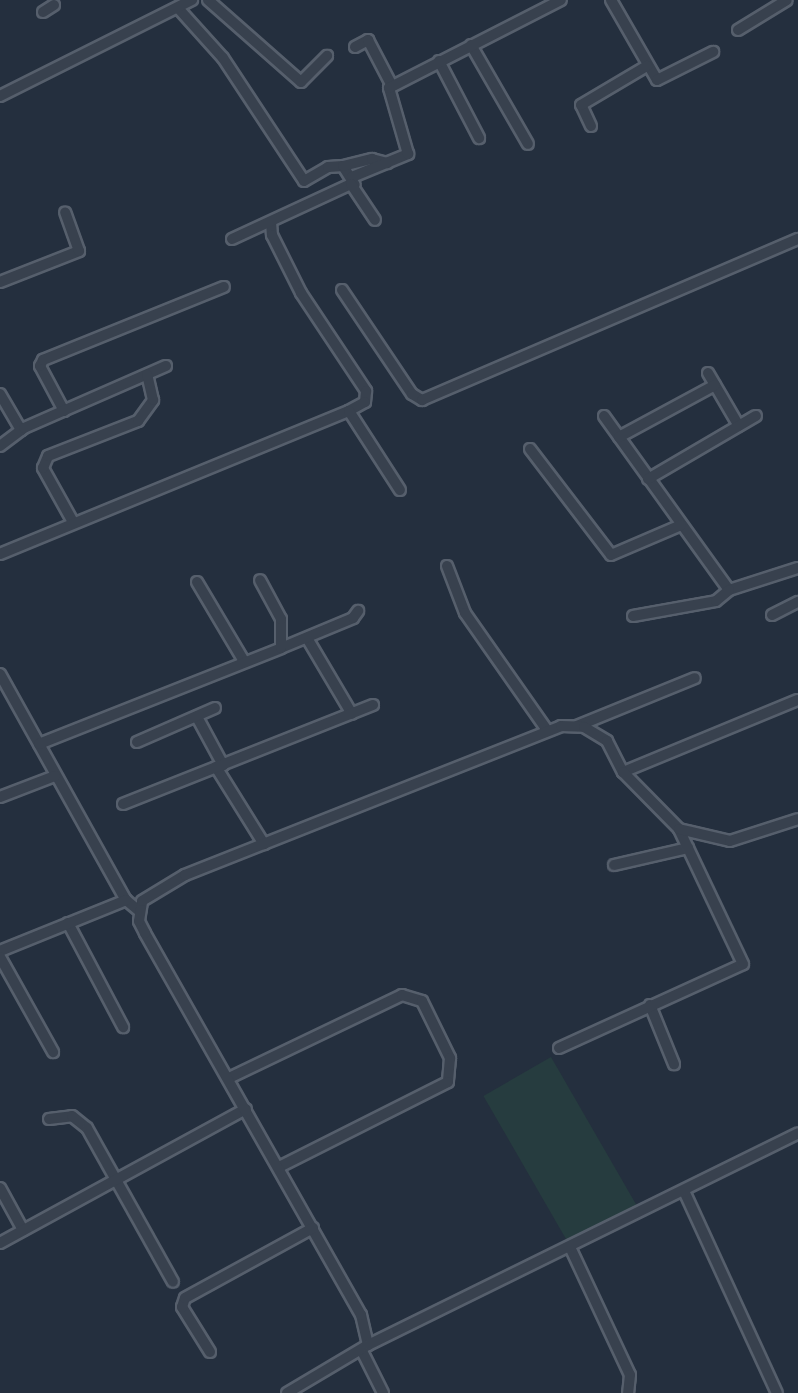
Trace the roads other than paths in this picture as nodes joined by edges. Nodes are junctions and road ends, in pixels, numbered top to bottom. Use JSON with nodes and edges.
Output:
{"nodes":[{"id":1,"x":192,"y":0,"type":"edge"},
{"id":2,"x":208,"y":0,"type":"edge"},
{"id":3,"x":611,"y":0,"type":"edge"},
{"id":4,"x":787,"y":0,"type":"edge"},
{"id":5,"x":559,"y":1,"type":"edge"},
{"id":6,"x":54,"y":5,"type":"dead end"},
{"id":7,"x":178,"y":8,"type":"junction"},
{"id":8,"x":43,"y":12,"type":"dead end"},
{"id":9,"x":738,"y":30,"type":"dead end"},
{"id":10,"x":471,"y":45,"type":"junction"},
{"id":11,"x":355,"y":47,"type":"dead end"},
{"id":12,"x":713,"y":52,"type":"dead end"},
{"id":13,"x":327,"y":56,"type":"dead end"},
{"id":14,"x":439,"y":61,"type":"junction"},
{"id":15,"x":647,"y":66,"type":"junction"},
{"id":16,"x":392,"y":86,"type":"junction"},
{"id":17,"x":0,"y":96,"type":"edge"},
{"id":18,"x":591,"y":126,"type":"dead end"},
{"id":19,"x":479,"y":138,"type":"dead end"},
{"id":20,"x":528,"y":144,"type":"dead end"},
{"id":21,"x":387,"y":163,"type":"junction"},
{"id":22,"x":343,"y":166,"type":"junction"},
{"id":23,"x":354,"y":181,"type":"junction"},
{"id":24,"x":65,"y":212,"type":"dead end"},
{"id":25,"x":375,"y":220,"type":"dead end"},
{"id":26,"x":271,"y":222,"type":"junction"},
{"id":27,"x":232,"y":239,"type":"dead end"},
{"id":28,"x":798,"y":239,"type":"edge"},
{"id":29,"x":0,"y":282,"type":"edge"},
{"id":30,"x":224,"y":287,"type":"dead end"},
{"id":31,"x":342,"y":290,"type":"dead end"},
{"id":32,"x":166,"y":366,"type":"dead end"},
{"id":33,"x":708,"y":373,"type":"dead end"},
{"id":34,"x":146,"y":375,"type":"junction"},
{"id":35,"x":715,"y":385,"type":"junction"},
{"id":36,"x":0,"y":394,"type":"edge"},
{"id":37,"x":64,"y":411,"type":"junction"},
{"id":38,"x":349,"y":411,"type":"junction"},
{"id":39,"x":604,"y":416,"type":"dead end"},
{"id":40,"x":756,"y":416,"type":"dead end"},
{"id":41,"x":739,"y":426,"type":"junction"},
{"id":42,"x":21,"y":430,"type":"junction"},
{"id":43,"x":619,"y":437,"type":"junction"},
{"id":44,"x":0,"y":446,"type":"edge"},
{"id":45,"x":530,"y":449,"type":"dead end"},
{"id":46,"x":648,"y":479,"type":"junction"},
{"id":47,"x":400,"y":490,"type":"dead end"},
{"id":48,"x":73,"y":523,"type":"junction"},
{"id":49,"x":681,"y":525,"type":"junction"},
{"id":50,"x":0,"y":554,"type":"edge"},
{"id":51,"x":447,"y":566,"type":"dead end"},
{"id":52,"x":798,"y":568,"type":"edge"},
{"id":53,"x":260,"y":580,"type":"dead end"},
{"id":54,"x":197,"y":582,"type":"dead end"},
{"id":55,"x":729,"y":590,"type":"junction"},
{"id":56,"x":798,"y":602,"type":"edge"},
{"id":57,"x":358,"y":611,"type":"dead end"},
{"id":58,"x":772,"y":615,"type":"dead end"},
{"id":59,"x":633,"y":617,"type":"dead end"},
{"id":60,"x":307,"y":638,"type":"junction"},
{"id":61,"x":281,"y":648,"type":"junction"},
{"id":62,"x":244,"y":661,"type":"junction"},
{"id":63,"x":0,"y":674,"type":"edge"},
{"id":64,"x":695,"y":678,"type":"dead end"},
{"id":65,"x":4,"y":690,"type":"edge"},
{"id":66,"x":798,"y":701,"type":"edge"},
{"id":67,"x":373,"y":705,"type":"dead end"},
{"id":68,"x":215,"y":708,"type":"dead end"},
{"id":69,"x":352,"y":714,"type":"junction"},
{"id":70,"x":197,"y":717,"type":"junction"},
{"id":71,"x":571,"y":729,"type":"junction"},
{"id":72,"x":547,"y":730,"type":"junction"},
{"id":73,"x":137,"y":742,"type":"dead end"},
{"id":74,"x":39,"y":744,"type":"junction"},
{"id":75,"x":220,"y":766,"type":"junction"},
{"id":76,"x":624,"y":772,"type":"junction"},
{"id":77,"x":55,"y":776,"type":"junction"},
{"id":78,"x":0,"y":797,"type":"edge"},
{"id":79,"x":123,"y":804,"type":"dead end"},
{"id":80,"x":798,"y":819,"type":"edge"},
{"id":81,"x":679,"y":829,"type":"junction"},
{"id":82,"x":264,"y":844,"type":"junction"},
{"id":83,"x":688,"y":848,"type":"junction"},
{"id":84,"x":614,"y":865,"type":"dead end"},
{"id":85,"x":126,"y":901,"type":"junction"},
{"id":86,"x":138,"y":910,"type":"junction"},
{"id":87,"x":68,"y":923,"type":"junction"},
{"id":88,"x":0,"y":951,"type":"edge"},
{"id":89,"x":0,"y":957,"type":"edge"},
{"id":90,"x":650,"y":1005,"type":"junction"},
{"id":91,"x":123,"y":1027,"type":"dead end"},
{"id":92,"x":559,"y":1048,"type":"dead end"},
{"id":93,"x":53,"y":1052,"type":"dead end"},
{"id":94,"x":674,"y":1064,"type":"dead end"},
{"id":95,"x":229,"y":1078,"type":"junction"},
{"id":96,"x":246,"y":1109,"type":"junction"},
{"id":97,"x":49,"y":1119,"type":"dead end"},
{"id":98,"x":798,"y":1133,"type":"edge"},
{"id":99,"x":279,"y":1167,"type":"junction"},
{"id":100,"x":116,"y":1178,"type":"junction"},
{"id":101,"x":0,"y":1188,"type":"edge"},
{"id":102,"x":684,"y":1191,"type":"junction"},
{"id":103,"x":313,"y":1228,"type":"junction"},
{"id":104,"x":23,"y":1230,"type":"junction"},
{"id":105,"x":0,"y":1243,"type":"edge"},
{"id":106,"x":570,"y":1247,"type":"junction"},
{"id":107,"x":173,"y":1282,"type":"dead end"},
{"id":108,"x":365,"y":1348,"type":"junction"},
{"id":109,"x":210,"y":1352,"type":"dead end"},
{"id":110,"x":287,"y":1393,"type":"edge"},
{"id":111,"x":383,"y":1393,"type":"edge"},
{"id":112,"x":628,"y":1393,"type":"edge"},
{"id":113,"x":777,"y":1393,"type":"edge"}],
"edges":[{"from":1,"to":7,"type":"street"},
{"from":2,"to":13,"type":"street"},
{"from":3,"to":15,"type":"street"},
{"from":4,"to":9,"type":"street"},
{"from":5,"to":10,"type":"street"},
{"from":6,"to":8,"type":"street"},
{"from":7,"to":17,"type":"street"},
{"from":7,"to":22,"type":"street"},
{"from":10,"to":14,"type":"street"},
{"from":10,"to":20,"type":"street"},
{"from":11,"to":16,"type":"street"},
{"from":12,"to":15,"type":"street"},
{"from":14,"to":16,"type":"street"},
{"from":14,"to":19,"type":"street"},
{"from":15,"to":18,"type":"street"},
{"from":16,"to":21,"type":"street"},
{"from":21,"to":22,"type":"street"},
{"from":21,"to":23,"type":"street"},
{"from":22,"to":23,"type":"street"},
{"from":23,"to":25,"type":"street"},
{"from":23,"to":26,"type":"street"},
{"from":24,"to":29,"type":"street"},
{"from":26,"to":27,"type":"street"},
{"from":26,"to":38,"type":"street"},
{"from":28,"to":31,"type":"street"},
{"from":30,"to":37,"type":"street"},
{"from":32,"to":34,"type":"street"},
{"from":33,"to":35,"type":"street"},
{"from":34,"to":37,"type":"street"},
{"from":34,"to":48,"type":"street"},
{"from":35,"to":41,"type":"street"},
{"from":35,"to":43,"type":"street"},
{"from":36,"to":42,"type":"street"},
{"from":37,"to":42,"type":"street"},
{"from":38,"to":47,"type":"street"},
{"from":38,"to":48,"type":"street"},
{"from":39,"to":43,"type":"street"},
{"from":40,"to":41,"type":"street"},
{"from":41,"to":46,"type":"street"},
{"from":42,"to":44,"type":"street"},
{"from":43,"to":46,"type":"street"},
{"from":45,"to":49,"type":"street"},
{"from":46,"to":49,"type":"street"},
{"from":48,"to":50,"type":"street"},
{"from":49,"to":55,"type":"street"},
{"from":51,"to":72,"type":"street"},
{"from":52,"to":55,"type":"street"},
{"from":53,"to":61,"type":"street"},
{"from":54,"to":62,"type":"street"},
{"from":55,"to":59,"type":"street"},
{"from":56,"to":58,"type":"street"},
{"from":57,"to":60,"type":"street"},
{"from":60,"to":61,"type":"street"},
{"from":60,"to":69,"type":"street"},
{"from":61,"to":62,"type":"street"},
{"from":62,"to":74,"type":"street"},
{"from":63,"to":65,"type":"street"},
{"from":64,"to":71,"type":"street"},
{"from":65,"to":74,"type":"street"},
{"from":66,"to":76,"type":"street"},
{"from":67,"to":69,"type":"street"},
{"from":68,"to":70,"type":"street"},
{"from":69,"to":75,"type":"street"},
{"from":70,"to":73,"type":"street"},
{"from":70,"to":75,"type":"street"},
{"from":71,"to":72,"type":"street"},
{"from":71,"to":76,"type":"street"},
{"from":72,"to":82,"type":"street"},
{"from":74,"to":77,"type":"street"},
{"from":75,"to":79,"type":"street"},
{"from":75,"to":82,"type":"street"},
{"from":76,"to":81,"type":"street"},
{"from":77,"to":78,"type":"street"},
{"from":77,"to":85,"type":"street"},
{"from":80,"to":81,"type":"street"},
{"from":81,"to":83,"type":"street"},
{"from":82,"to":86,"type":"street"},
{"from":83,"to":84,"type":"street"},
{"from":83,"to":90,"type":"street"},
{"from":85,"to":86,"type":"street"},
{"from":85,"to":87,"type":"street"},
{"from":86,"to":95,"type":"street"},
{"from":87,"to":88,"type":"street"},
{"from":87,"to":91,"type":"street"},
{"from":89,"to":93,"type":"street"},
{"from":90,"to":92,"type":"street"},
{"from":90,"to":94,"type":"street"},
{"from":95,"to":96,"type":"street"},
{"from":95,"to":99,"type":"street"},
{"from":96,"to":99,"type":"street"},
{"from":96,"to":100,"type":"street"},
{"from":97,"to":100,"type":"street"},
{"from":98,"to":102,"type":"street"},
{"from":99,"to":103,"type":"street"},
{"from":100,"to":104,"type":"street"},
{"from":100,"to":107,"type":"street"},
{"from":101,"to":104,"type":"street"},
{"from":102,"to":106,"type":"street"},
{"from":102,"to":113,"type":"street"},
{"from":103,"to":108,"type":"street"},
{"from":103,"to":109,"type":"street"},
{"from":104,"to":105,"type":"street"},
{"from":106,"to":108,"type":"street"},
{"from":106,"to":112,"type":"street"},
{"from":108,"to":110,"type":"street"},
{"from":108,"to":111,"type":"street"}]}
